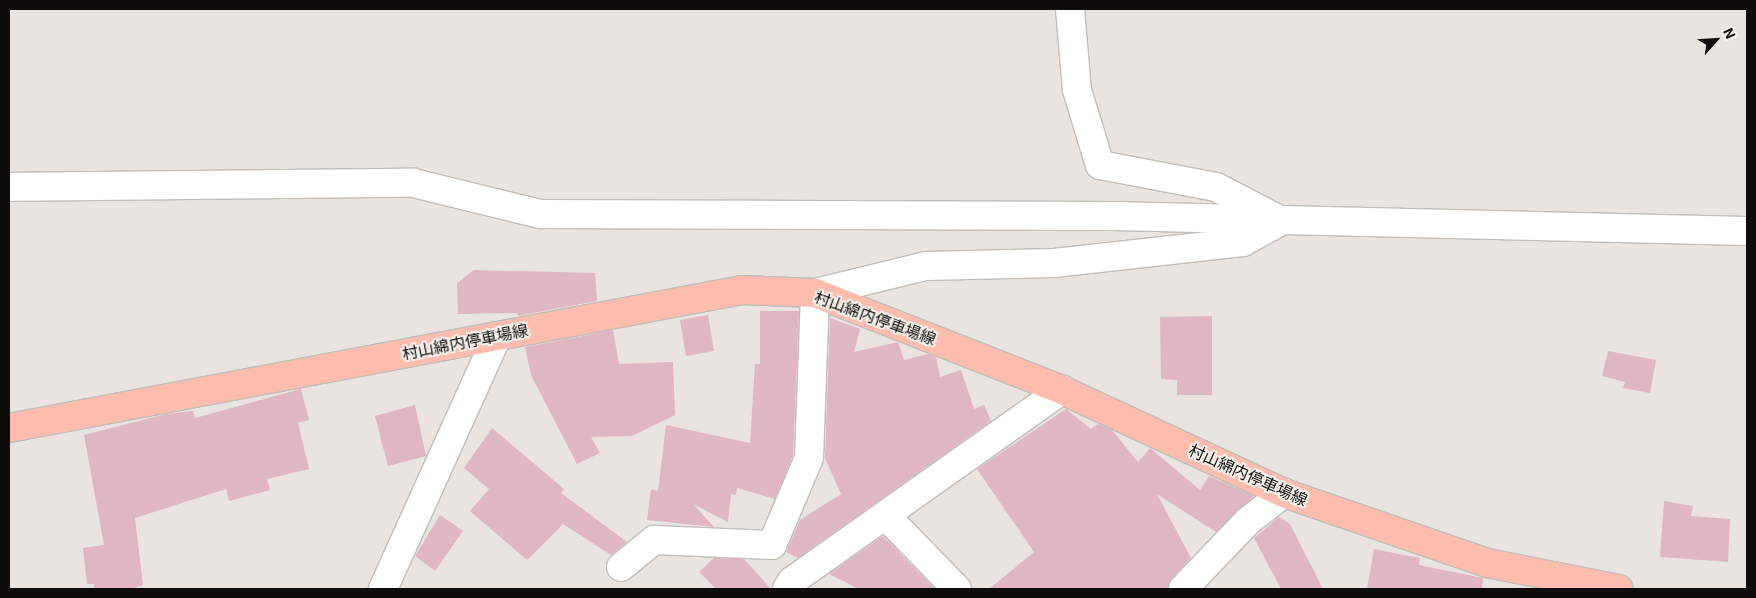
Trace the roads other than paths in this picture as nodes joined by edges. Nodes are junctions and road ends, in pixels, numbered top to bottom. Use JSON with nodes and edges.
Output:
{"nodes":[{"id":1,"x":1070,"y":9,"type":"edge"},
{"id":2,"x":9,"y":187,"type":"edge"},
{"id":3,"x":1282,"y":220,"type":"junction"},
{"id":4,"x":1747,"y":231,"type":"edge"},
{"id":5,"x":815,"y":293,"type":"junction"},
{"id":6,"x":497,"y":336,"type":"junction"},
{"id":7,"x":1062,"y":390,"type":"junction"},
{"id":8,"x":9,"y":428,"type":"edge"},
{"id":9,"x":1284,"y":493,"type":"junction"},
{"id":10,"x":887,"y":517,"type":"junction"},
{"id":11,"x":621,"y":567,"type":"dead end"},
{"id":12,"x":383,"y":589,"type":"edge"},
{"id":13,"x":787,"y":589,"type":"edge"},
{"id":14,"x":957,"y":589,"type":"edge"},
{"id":15,"x":1183,"y":589,"type":"edge"},
{"id":16,"x":1618,"y":589,"type":"edge"}],
"edges":[{"from":1,"to":3,"type":"street"},
{"from":2,"to":3,"type":"street"},
{"from":3,"to":4,"type":"street"},
{"from":3,"to":5,"type":"street"},
{"from":5,"to":6,"type":"main road","name":"村山綿内停車場線"},
{"from":5,"to":7,"type":"main road","name":"村山綿内停車場線"},
{"from":5,"to":11,"type":"street"},
{"from":6,"to":8,"type":"main road","name":"村山綿内停車場線"},
{"from":6,"to":12,"type":"street"},
{"from":7,"to":9,"type":"main road","name":"村山綿内停車場線"},
{"from":7,"to":10,"type":"street"},
{"from":9,"to":15,"type":"street"},
{"from":9,"to":16,"type":"main road","name":"村山綿内停車場線"},
{"from":10,"to":13,"type":"street"},
{"from":10,"to":14,"type":"street"}]}
